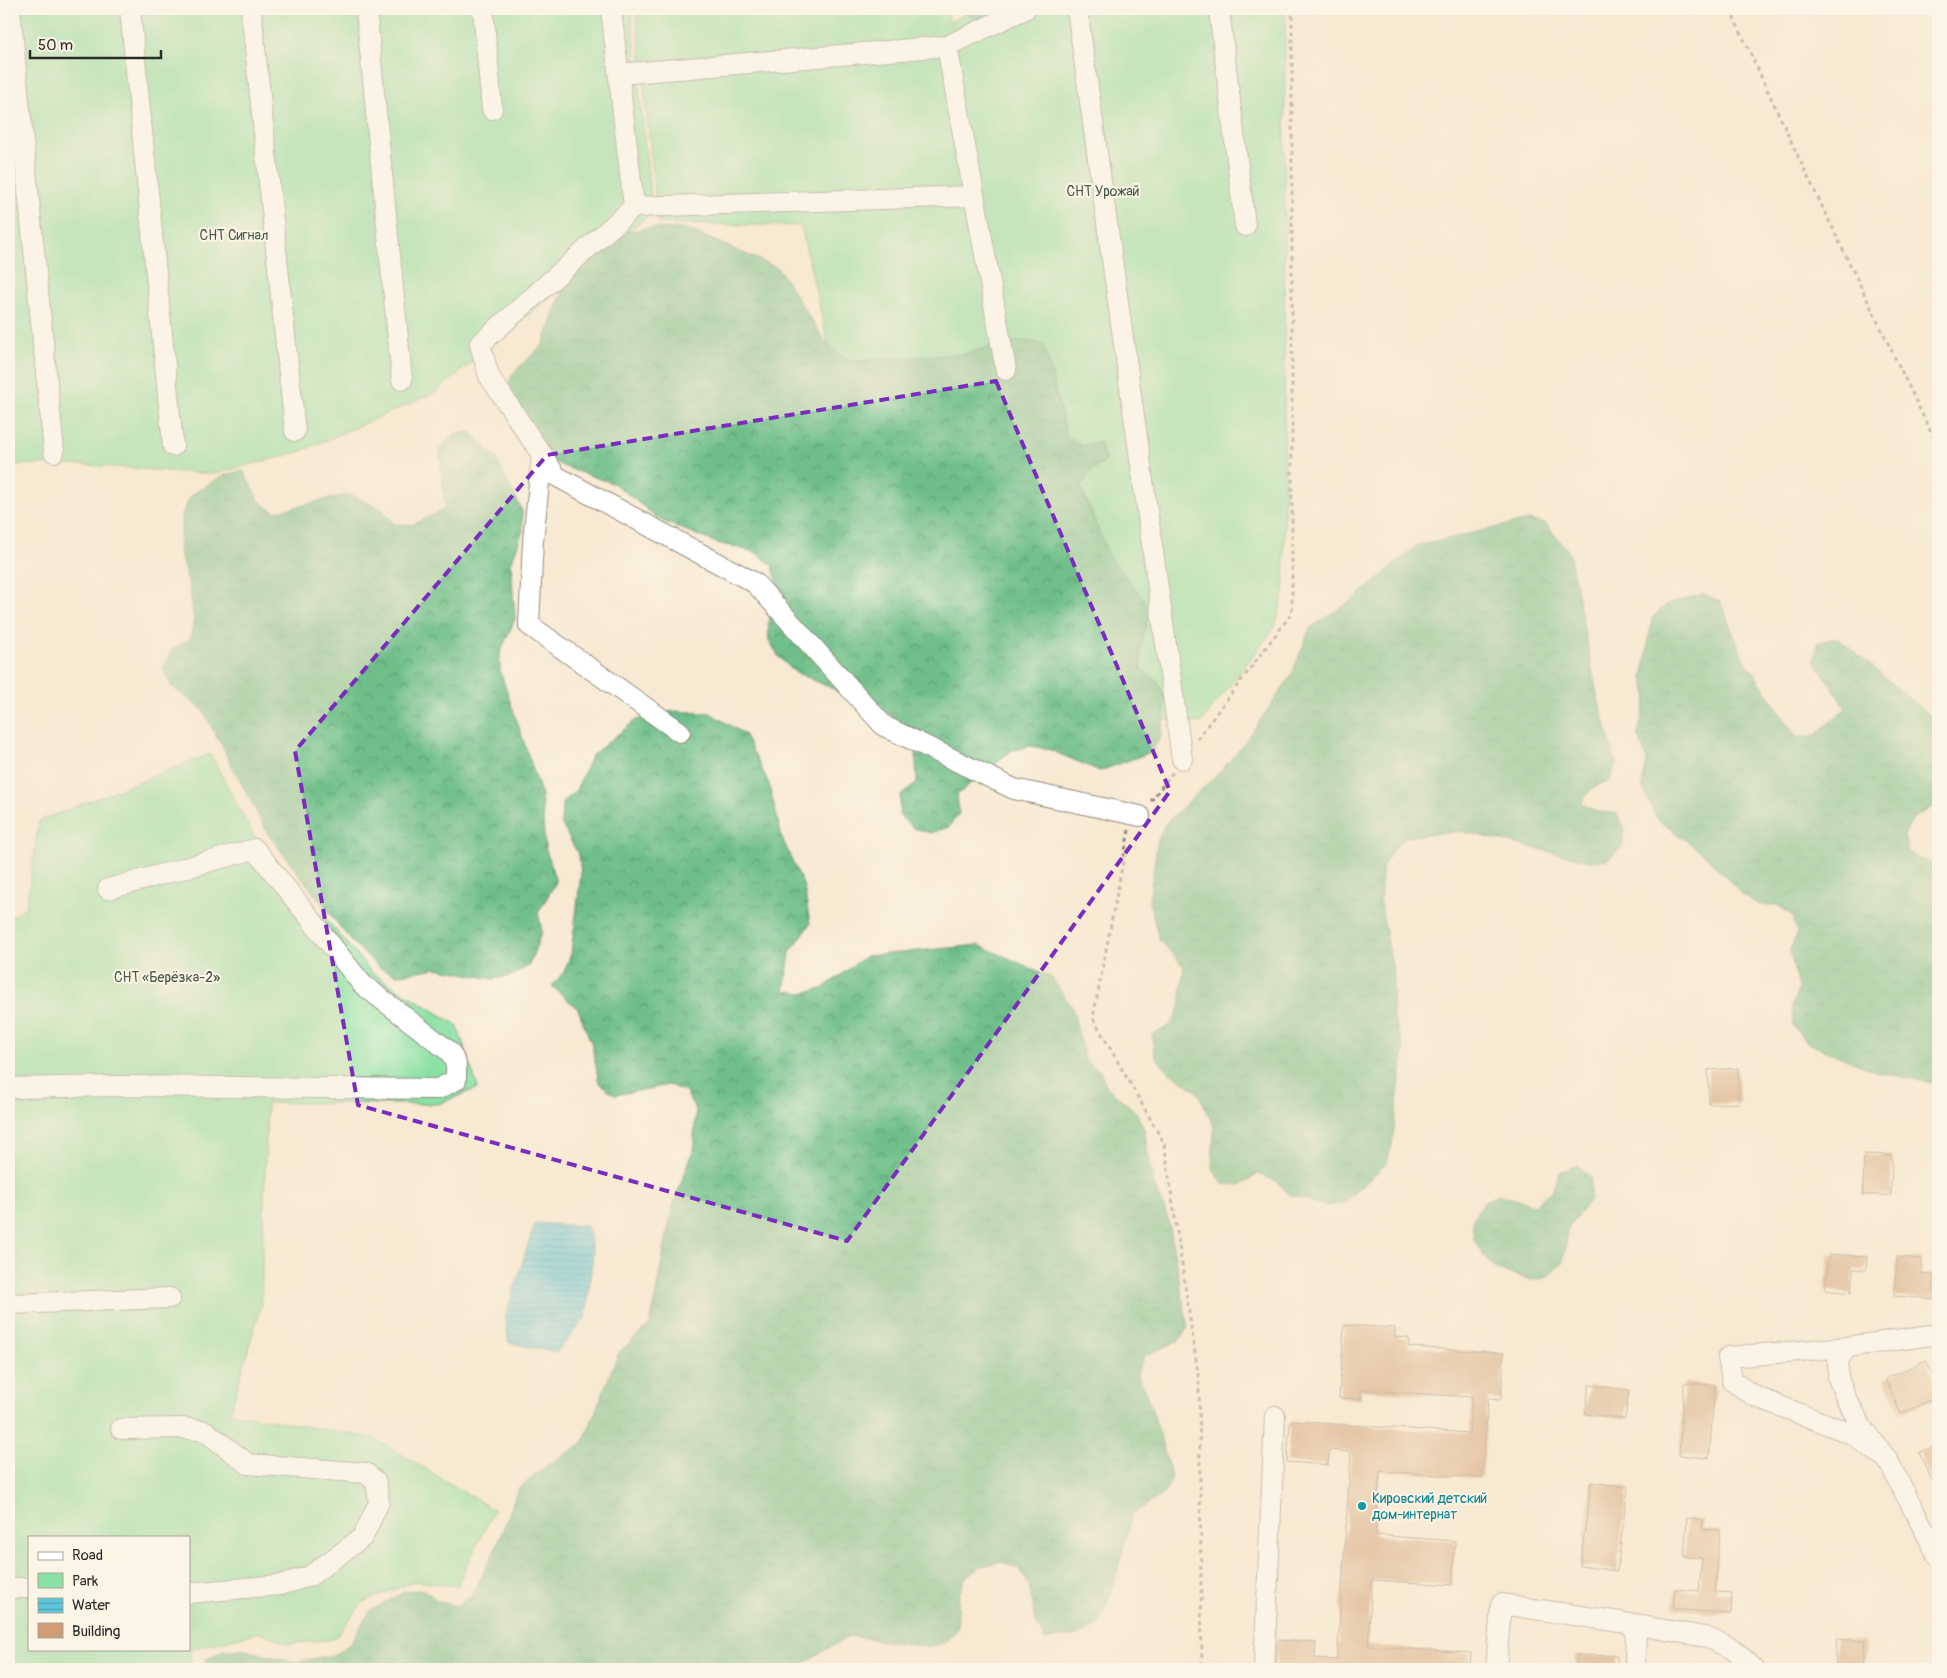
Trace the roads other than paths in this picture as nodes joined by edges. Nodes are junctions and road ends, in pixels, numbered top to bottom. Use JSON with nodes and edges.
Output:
{"nodes":[{"id":1,"x":10,"y":9,"type":"edge"},
{"id":2,"x":130,"y":9,"type":"edge"},
{"id":3,"x":251,"y":9,"type":"edge"},
{"id":4,"x":366,"y":9,"type":"edge"},
{"id":5,"x":483,"y":9,"type":"edge"},
{"id":6,"x":611,"y":9,"type":"edge"},
{"id":7,"x":1025,"y":9,"type":"edge"},
{"id":8,"x":1077,"y":9,"type":"edge"},
{"id":9,"x":1219,"y":9,"type":"edge"},
{"id":10,"x":947,"y":46,"type":"junction"},
{"id":11,"x":619,"y":74,"type":"junction"},
{"id":12,"x":492,"y":109,"type":"dead end"},
{"id":13,"x":974,"y":196,"type":"junction"},
{"id":14,"x":634,"y":207,"type":"junction"},
{"id":15,"x":1245,"y":226,"type":"dead end"},
{"id":16,"x":1006,"y":370,"type":"dead end"},
{"id":17,"x":402,"y":380,"type":"dead end"},
{"id":18,"x":295,"y":431,"type":"dead end"},
{"id":19,"x":173,"y":446,"type":"dead end"},
{"id":20,"x":54,"y":452,"type":"dead end"},
{"id":21,"x":542,"y":454,"type":"junction"},
{"id":22,"x":680,"y":732,"type":"dead end"},
{"id":23,"x":1182,"y":760,"type":"road end"},
{"id":24,"x":1140,"y":816,"type":"road end"},
{"id":25,"x":108,"y":889,"type":"dead end"},
{"id":26,"x":9,"y":1088,"type":"edge"},
{"id":27,"x":170,"y":1298,"type":"dead end"},
{"id":28,"x":9,"y":1304,"type":"edge"},
{"id":29,"x":1938,"y":1334,"type":"edge"},
{"id":30,"x":1847,"y":1347,"type":"junction"},
{"id":31,"x":1276,"y":1416,"type":"dead end"},
{"id":32,"x":121,"y":1429,"type":"dead end"},
{"id":33,"x":1887,"y":1459,"type":"junction"},
{"id":34,"x":1938,"y":1556,"type":"edge"},
{"id":35,"x":9,"y":1588,"type":"edge"},
{"id":36,"x":28,"y":1588,"type":"edge"},
{"id":37,"x":190,"y":1593,"type":"edge"},
{"id":38,"x":1636,"y":1624,"type":"junction"},
{"id":39,"x":1264,"y":1669,"type":"edge"},
{"id":40,"x":1496,"y":1669,"type":"edge"},
{"id":41,"x":1635,"y":1669,"type":"edge"},
{"id":42,"x":1754,"y":1669,"type":"edge"}],
"edges":[{"from":1,"to":20,"type":"street"},
{"from":2,"to":19,"type":"street"},
{"from":3,"to":18,"type":"street"},
{"from":4,"to":17,"type":"street"},
{"from":5,"to":12,"type":"street"},
{"from":6,"to":11,"type":"street"},
{"from":7,"to":10,"type":"street"},
{"from":8,"to":23,"type":"street"},
{"from":9,"to":15,"type":"street"},
{"from":10,"to":11,"type":"street"},
{"from":10,"to":13,"type":"street"},
{"from":11,"to":14,"type":"street"},
{"from":13,"to":14,"type":"street"},
{"from":13,"to":16,"type":"street"},
{"from":14,"to":21,"type":"street"},
{"from":21,"to":22,"type":"street"},
{"from":21,"to":24,"type":"street"},
{"from":25,"to":26,"type":"street"},
{"from":27,"to":28,"type":"street"},
{"from":29,"to":30,"type":"street"},
{"from":30,"to":33,"type":"street"},
{"from":30,"to":33,"type":"street"},
{"from":31,"to":39,"type":"street"},
{"from":32,"to":37,"type":"street"},
{"from":33,"to":34,"type":"street"},
{"from":35,"to":36,"type":"street"},
{"from":38,"to":40,"type":"street"},
{"from":38,"to":41,"type":"street"},
{"from":38,"to":42,"type":"street"}]}
